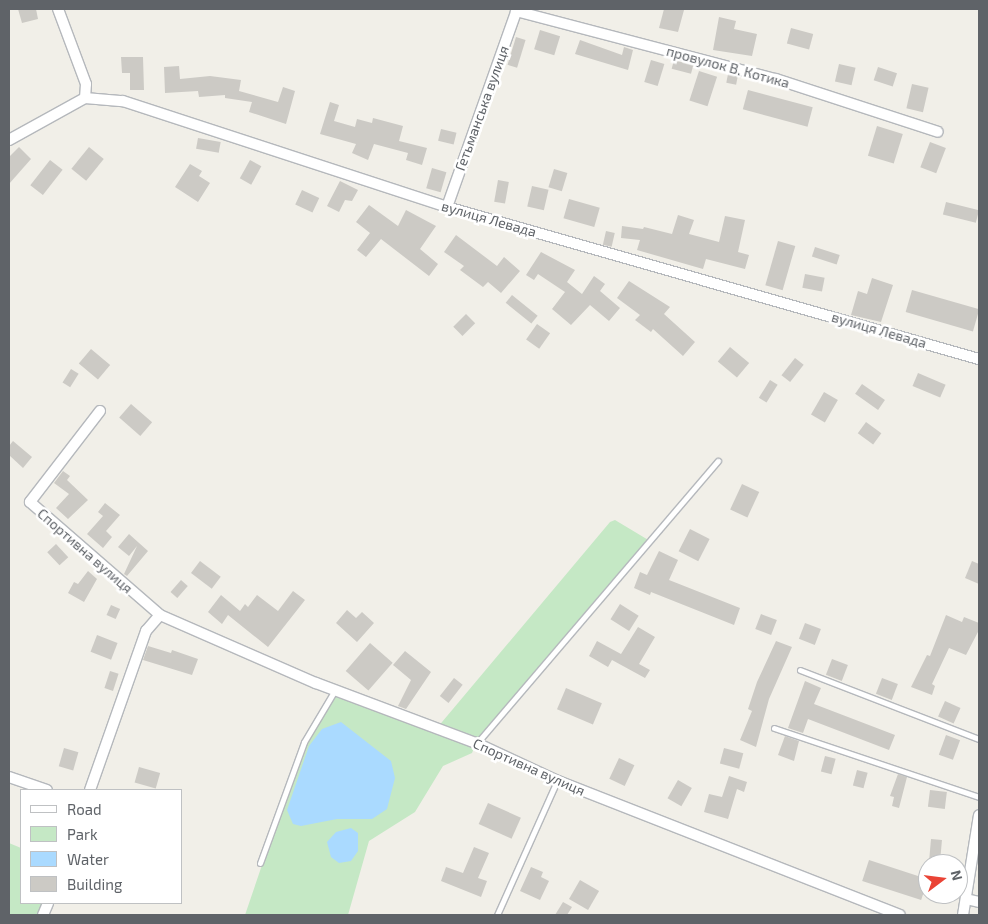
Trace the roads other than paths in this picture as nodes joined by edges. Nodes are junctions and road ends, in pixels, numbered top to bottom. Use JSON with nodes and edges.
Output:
{"nodes":[{"id":1,"x":58,"y":9,"type":"edge"},
{"id":2,"x":517,"y":10,"type":"edge"},
{"id":3,"x":85,"y":98,"type":"junction"},
{"id":4,"x":938,"y":132,"type":"dead end"},
{"id":5,"x":9,"y":140,"type":"edge"},
{"id":6,"x":447,"y":207,"type":"junction"},
{"id":7,"x":979,"y":359,"type":"edge"},
{"id":8,"x":100,"y":411,"type":"dead end"},
{"id":9,"x":718,"y":461,"type":"dead end"},
{"id":10,"x":160,"y":615,"type":"junction"},
{"id":11,"x":800,"y":670,"type":"dead end"},
{"id":12,"x":335,"y":690,"type":"junction"},
{"id":13,"x":774,"y":728,"type":"dead end"},
{"id":14,"x":979,"y":739,"type":"edge"},
{"id":15,"x":476,"y":743,"type":"junction"},
{"id":16,"x":9,"y":777,"type":"edge"},
{"id":17,"x":558,"y":780,"type":"junction"},
{"id":18,"x":44,"y":789,"type":"edge"},
{"id":19,"x":90,"y":789,"type":"edge"},
{"id":20,"x":979,"y":797,"type":"edge"},
{"id":21,"x":979,"y":815,"type":"edge"},
{"id":22,"x":260,"y":863,"type":"dead end"},
{"id":23,"x":968,"y":886,"type":"edge"},
{"id":24,"x":498,"y":915,"type":"edge"},
{"id":25,"x":900,"y":915,"type":"edge"}],
"edges":[{"from":1,"to":3,"type":"street"},
{"from":2,"to":4,"type":"street","name":"провулок В. Котика"},
{"from":2,"to":6,"type":"street","name":"Гетьманська вулиця"},
{"from":3,"to":5,"type":"street"},
{"from":3,"to":6,"type":"street","name":"вулиця Левада"},
{"from":6,"to":7,"type":"street","name":"вулиця Левада"},
{"from":8,"to":10,"type":"street","name":"Спортивна вулиця"},
{"from":9,"to":15,"type":"lane"},
{"from":10,"to":12,"type":"street","name":"Спортивна вулиця"},
{"from":10,"to":19,"type":"street"},
{"from":11,"to":14,"type":"lane"},
{"from":12,"to":15,"type":"street","name":"Спортивна вулиця"},
{"from":12,"to":22,"type":"lane"},
{"from":13,"to":20,"type":"lane"},
{"from":15,"to":17,"type":"street","name":"Спортивна вулиця"},
{"from":16,"to":18,"type":"street"},
{"from":17,"to":24,"type":"lane"},
{"from":17,"to":25,"type":"street","name":"Спортивна вулиця"},
{"from":21,"to":23,"type":"street"}]}
